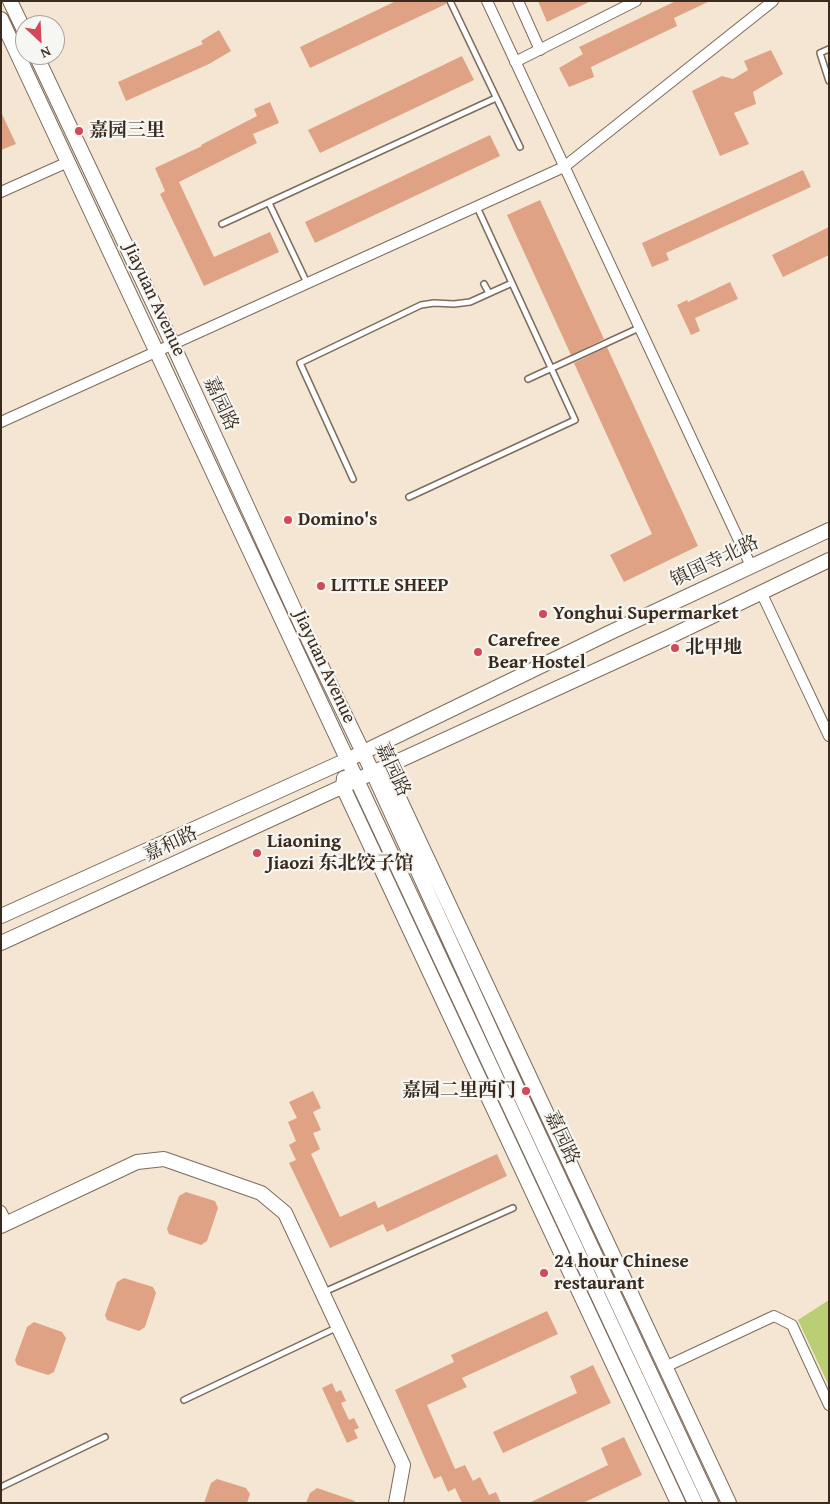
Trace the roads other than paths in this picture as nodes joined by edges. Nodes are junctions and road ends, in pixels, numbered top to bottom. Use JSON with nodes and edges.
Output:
{"nodes":[{"id":1,"x":10,"y":1,"type":"edge"},
{"id":2,"x":450,"y":1,"type":"edge"},
{"id":3,"x":487,"y":1,"type":"edge"},
{"id":4,"x":518,"y":1,"type":"edge"},
{"id":5,"x":636,"y":1,"type":"edge"},
{"id":6,"x":773,"y":1,"type":"edge"},
{"id":7,"x":17,"y":15,"type":"edge"},
{"id":8,"x":1,"y":19,"type":"edge"},
{"id":9,"x":829,"y":49,"type":"edge"},
{"id":10,"x":540,"y":50,"type":"junction"},
{"id":11,"x":516,"y":62,"type":"junction"},
{"id":12,"x":41,"y":65,"type":"edge"},
{"id":13,"x":829,"y":81,"type":"edge"},
{"id":14,"x":496,"y":98,"type":"junction"},
{"id":15,"x":520,"y":147,"type":"dead end"},
{"id":16,"x":68,"y":162,"type":"junction"},
{"id":17,"x":564,"y":167,"type":"junction"},
{"id":18,"x":1,"y":192,"type":"edge"},
{"id":19,"x":269,"y":203,"type":"junction"},
{"id":20,"x":477,"y":207,"type":"junction"},
{"id":21,"x":222,"y":224,"type":"dead end"},
{"id":22,"x":512,"y":283,"type":"junction"},
{"id":23,"x":307,"y":284,"type":"junction"},
{"id":24,"x":484,"y":284,"type":"dead end"},
{"id":25,"x":489,"y":293,"type":"junction"},
{"id":26,"x":639,"y":328,"type":"junction"},
{"id":27,"x":172,"y":345,"type":"junction"},
{"id":28,"x":158,"y":352,"type":"junction"},
{"id":29,"x":550,"y":369,"type":"junction"},
{"id":30,"x":528,"y":379,"type":"dead end"},
{"id":31,"x":1,"y":422,"type":"edge"},
{"id":32,"x":353,"y":479,"type":"dead end"},
{"id":33,"x":409,"y":497,"type":"dead end"},
{"id":34,"x":829,"y":530,"type":"edge"},
{"id":35,"x":829,"y":560,"type":"edge"},
{"id":36,"x":751,"y":566,"type":"junction"},
{"id":37,"x":762,"y":592,"type":"junction"},
{"id":38,"x":829,"y":736,"type":"edge"},
{"id":39,"x":363,"y":752,"type":"junction"},
{"id":40,"x":346,"y":760,"type":"junction"},
{"id":41,"x":379,"y":771,"type":"junction"},
{"id":42,"x":356,"y":780,"type":"junction"},
{"id":43,"x":343,"y":787,"type":"junction"},
{"id":44,"x":1,"y":916,"type":"edge"},
{"id":45,"x":1,"y":943,"type":"edge"},
{"id":46,"x":513,"y":1208,"type":"dead end"},
{"id":47,"x":3,"y":1220,"type":"edge"},
{"id":48,"x":322,"y":1294,"type":"junction"},
{"id":49,"x":338,"y":1327,"type":"junction"},
{"id":50,"x":665,"y":1367,"type":"junction"},
{"id":51,"x":184,"y":1400,"type":"dead end"},
{"id":52,"x":829,"y":1405,"type":"edge"},
{"id":53,"x":105,"y":1437,"type":"dead end"},
{"id":54,"x":1,"y":1487,"type":"edge"},
{"id":55,"x":396,"y":1503,"type":"edge"},
{"id":56,"x":678,"y":1503,"type":"edge"},
{"id":57,"x":695,"y":1503,"type":"edge"},
{"id":58,"x":711,"y":1503,"type":"edge"},
{"id":59,"x":729,"y":1503,"type":"edge"}],
"edges":[{"from":1,"to":7,"type":"street"},
{"from":2,"to":14,"type":"lane"},
{"from":3,"to":11,"type":"street"},
{"from":4,"to":10,"type":"street"},
{"from":5,"to":10,"type":"street"},
{"from":6,"to":17,"type":"street"},
{"from":8,"to":16,"type":"street","name":"Jiayuan Avenue"},
{"from":9,"to":13,"type":"lane"},
{"from":10,"to":11,"type":"street"},
{"from":11,"to":17,"type":"street"},
{"from":12,"to":27,"type":"street","name":"嘉园路"},
{"from":14,"to":15,"type":"lane"},
{"from":14,"to":19,"type":"lane"},
{"from":16,"to":18,"type":"street"},
{"from":16,"to":28,"type":"street","name":"Jiayuan Avenue"},
{"from":17,"to":20,"type":"street"},
{"from":17,"to":26,"type":"street"},
{"from":19,"to":21,"type":"lane"},
{"from":19,"to":23,"type":"lane"},
{"from":20,"to":22,"type":"lane"},
{"from":20,"to":23,"type":"street"},
{"from":22,"to":25,"type":"lane"},
{"from":22,"to":29,"type":"lane"},
{"from":23,"to":27,"type":"street"},
{"from":24,"to":25,"type":"lane"},
{"from":25,"to":32,"type":"lane"},
{"from":26,"to":29,"type":"lane"},
{"from":26,"to":36,"type":"street"},
{"from":27,"to":28,"type":"street"},
{"from":27,"to":39,"type":"street","name":"嘉园路"},
{"from":28,"to":31,"type":"street"},
{"from":28,"to":40,"type":"street","name":"Jiayuan Avenue"},
{"from":29,"to":30,"type":"lane"},
{"from":29,"to":33,"type":"lane"},
{"from":34,"to":36,"type":"street","name":"镇国寺北路"},
{"from":35,"to":37,"type":"street"},
{"from":36,"to":39,"type":"street","name":"镇国寺北路"},
{"from":37,"to":38,"type":"street"},
{"from":37,"to":41,"type":"street"},
{"from":39,"to":40,"type":"street","name":"镇国寺北路"},
{"from":39,"to":41,"type":"street","name":"嘉园路"},
{"from":40,"to":42,"type":"street","name":"Jiayuan Avenue"},
{"from":40,"to":43,"type":"street"},
{"from":40,"to":44,"type":"street","name":"嘉和路"},
{"from":41,"to":42,"type":"street"},
{"from":41,"to":50,"type":"street"},
{"from":41,"to":58,"type":"street","name":"嘉园路"},
{"from":42,"to":43,"type":"street","name":"嘉和路"},
{"from":42,"to":57,"type":"street","name":"嘉园路"},
{"from":43,"to":45,"type":"street","name":"嘉和路"},
{"from":43,"to":56,"type":"street"},
{"from":46,"to":48,"type":"lane"},
{"from":47,"to":48,"type":"street"},
{"from":48,"to":49,"type":"street"},
{"from":49,"to":51,"type":"lane"},
{"from":49,"to":55,"type":"street"},
{"from":50,"to":52,"type":"street"},
{"from":50,"to":59,"type":"street"},
{"from":53,"to":54,"type":"lane"}]}
